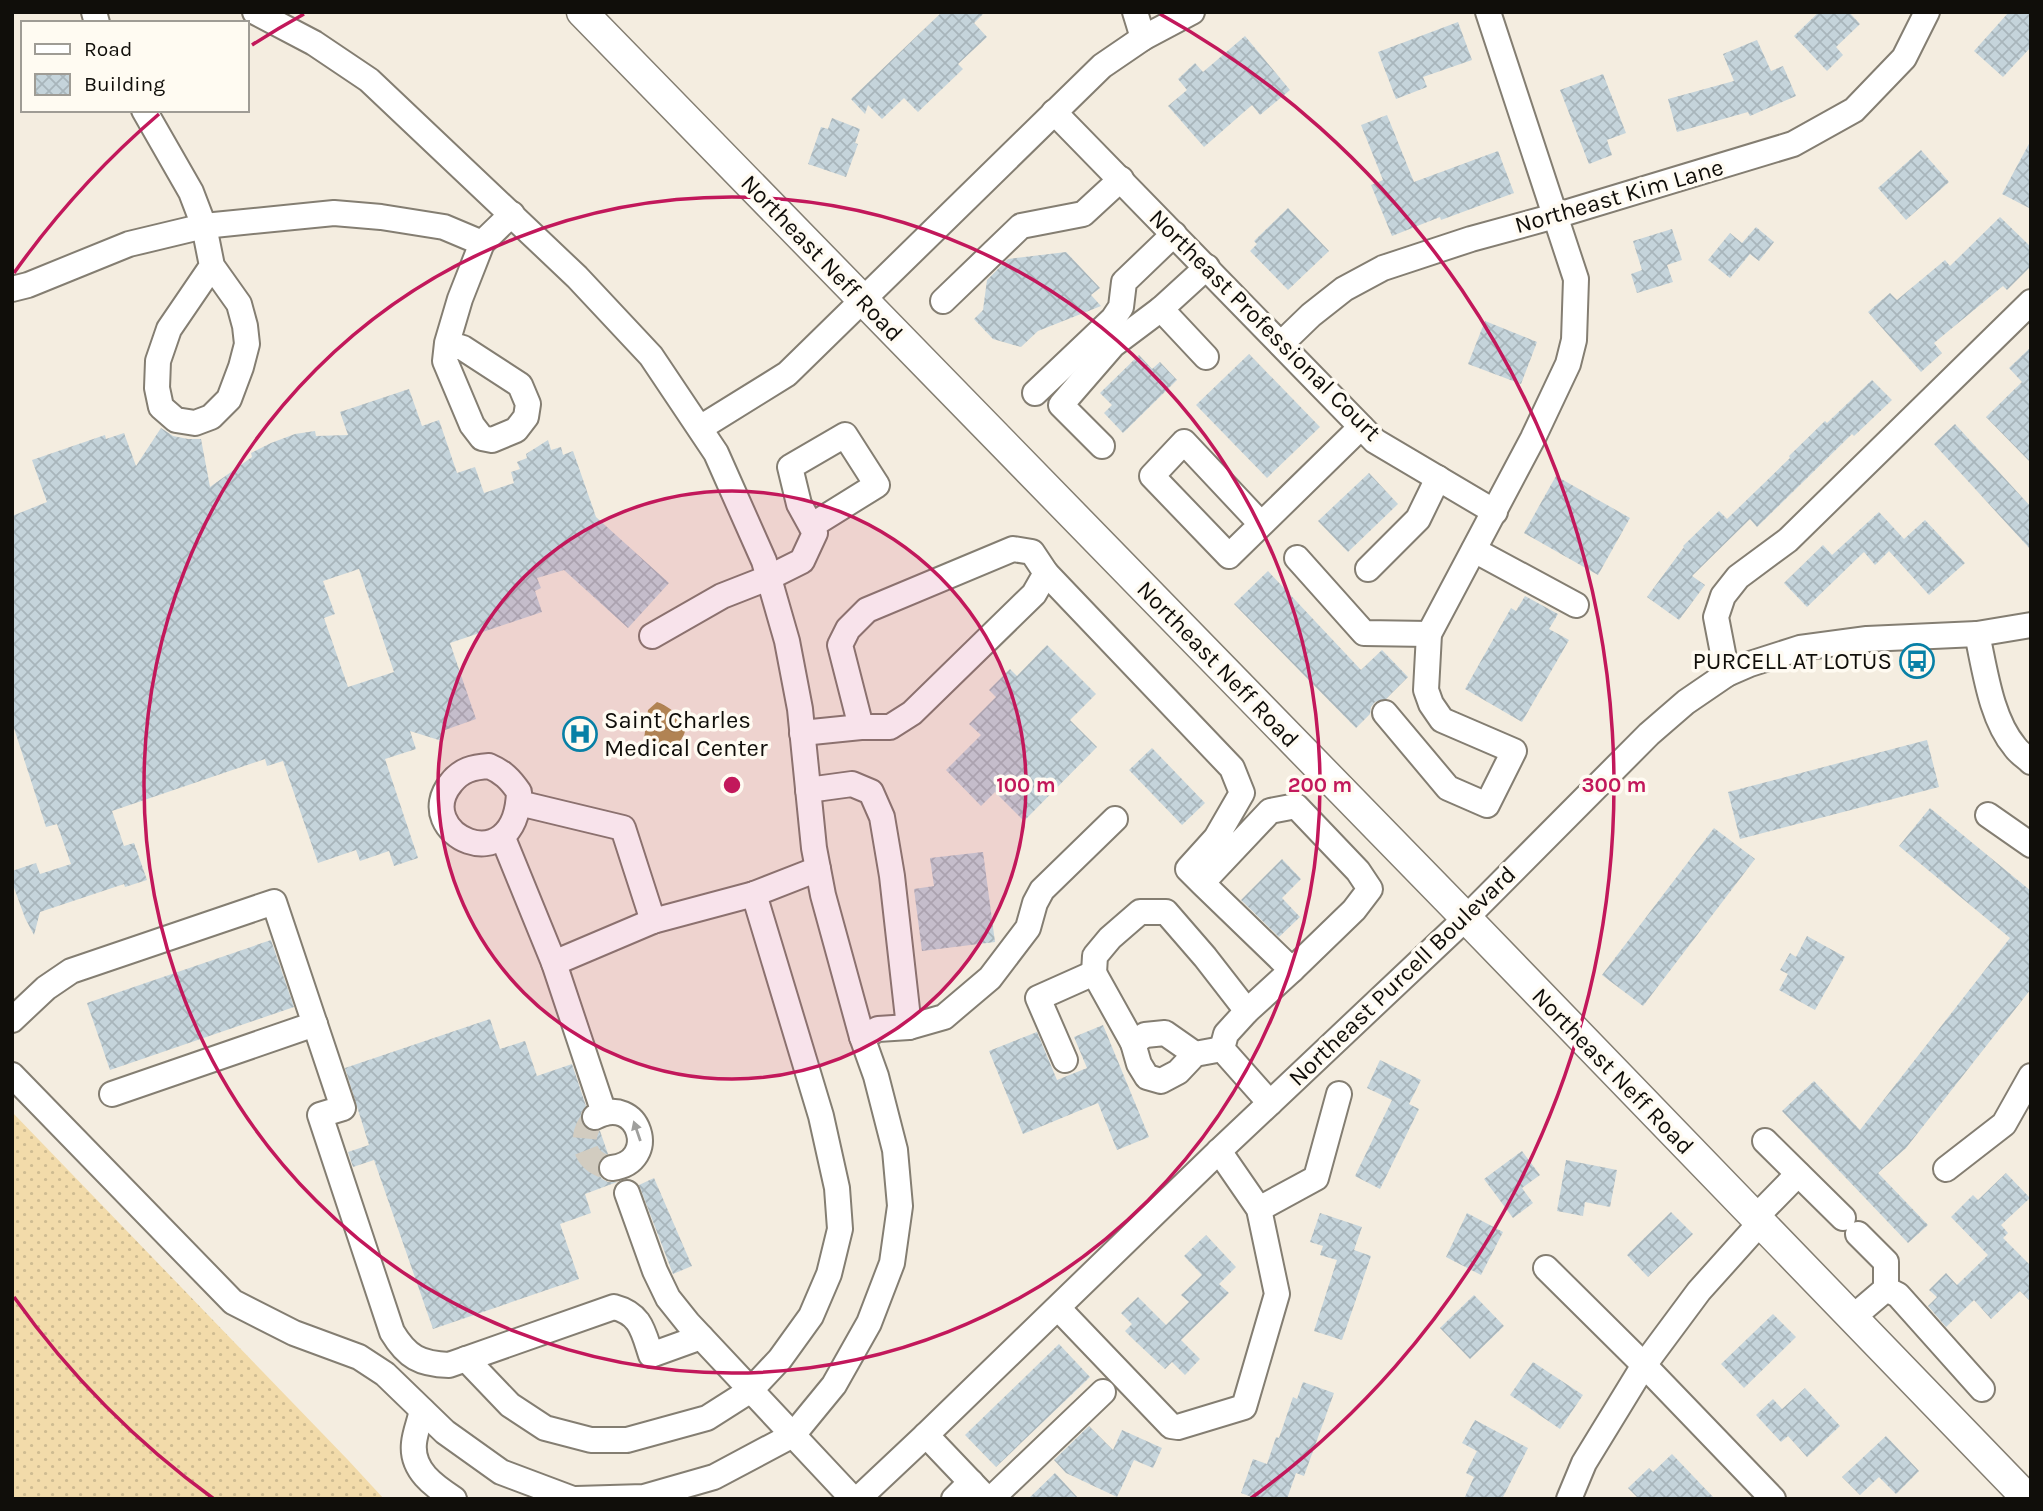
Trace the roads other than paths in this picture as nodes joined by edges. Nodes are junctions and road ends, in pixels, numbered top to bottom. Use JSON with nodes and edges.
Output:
{"nodes":[{"id":1,"x":255,"y":12,"type":"edge"},
{"id":2,"x":582,"y":12,"type":"edge"},
{"id":3,"x":1135,"y":12,"type":"edge"},
{"id":4,"x":1192,"y":12,"type":"edge"},
{"id":5,"x":1488,"y":12,"type":"edge"},
{"id":6,"x":1927,"y":12,"type":"edge"},
{"id":7,"x":1143,"y":38,"type":"junction"},
{"id":8,"x":145,"y":112,"type":"edge"},
{"id":9,"x":1054,"y":112,"type":"junction"},
{"id":10,"x":1121,"y":179,"type":"junction"},
{"id":11,"x":512,"y":214,"type":"junction"},
{"id":12,"x":1555,"y":216,"type":"junction"},
{"id":13,"x":204,"y":226,"type":"junction"},
{"id":14,"x":1174,"y":234,"type":"junction"},
{"id":15,"x":482,"y":243,"type":"junction"},
{"id":16,"x":212,"y":266,"type":"junction"},
{"id":17,"x":1207,"y":267,"type":"junction"},
{"id":18,"x":12,"y":289,"type":"edge"},
{"id":19,"x":863,"y":300,"type":"junction"},
{"id":20,"x":943,"y":301,"type":"dead end"},
{"id":21,"x":2031,"y":302,"type":"edge"},
{"id":22,"x":1161,"y":309,"type":"junction"},
{"id":23,"x":447,"y":343,"type":"dead end"},
{"id":24,"x":1280,"y":344,"type":"junction"},
{"id":25,"x":1206,"y":357,"type":"dead end"},
{"id":26,"x":1035,"y":393,"type":"dead end"},
{"id":27,"x":1361,"y":427,"type":"junction"},
{"id":28,"x":700,"y":428,"type":"junction"},
{"id":29,"x":1102,"y":446,"type":"dead end"},
{"id":30,"x":1438,"y":478,"type":"junction"},
{"id":31,"x":1495,"y":512,"type":"junction"},
{"id":32,"x":1261,"y":524,"type":"junction"},
{"id":33,"x":811,"y":526,"type":"dead end"},
{"id":34,"x":1474,"y":550,"type":"junction"},
{"id":35,"x":1297,"y":558,"type":"dead end"},
{"id":36,"x":1368,"y":569,"type":"dead end"},
{"id":37,"x":1046,"y":573,"type":"junction"},
{"id":38,"x":768,"y":578,"type":"junction"},
{"id":39,"x":1576,"y":605,"type":"dead end"},
{"id":40,"x":2031,"y":625,"type":"edge"},
{"id":41,"x":1977,"y":634,"type":"junction"},
{"id":42,"x":1429,"y":635,"type":"junction"},
{"id":43,"x":652,"y":636,"type":"dead end"},
{"id":44,"x":1727,"y":674,"type":"junction"},
{"id":45,"x":1385,"y":713,"type":"dead end"},
{"id":46,"x":1442,"y":720,"type":"junction"},
{"id":47,"x":861,"y":727,"type":"junction"},
{"id":48,"x":803,"y":733,"type":"junction"},
{"id":49,"x":2031,"y":762,"type":"edge"},
{"id":50,"x":1431,"y":768,"type":"junction"},
{"id":51,"x":808,"y":790,"type":"junction"},
{"id":52,"x":519,"y":803,"type":"junction"},
{"id":53,"x":1988,"y":815,"type":"dead end"},
{"id":54,"x":1115,"y":820,"type":"dead end"},
{"id":55,"x":503,"y":838,"type":"junction"},
{"id":56,"x":2031,"y":845,"type":"edge"},
{"id":57,"x":818,"y":869,"type":"junction"},
{"id":58,"x":1202,"y":883,"type":"junction"},
{"id":59,"x":754,"y":894,"type":"junction"},
{"id":60,"x":1466,"y":918,"type":"junction"},
{"id":61,"x":653,"y":921,"type":"junction"},
{"id":62,"x":554,"y":963,"type":"junction"},
{"id":63,"x":1292,"y":970,"type":"junction"},
{"id":64,"x":1094,"y":973,"type":"junction"},
{"id":65,"x":1247,"y":1011,"type":"junction"},
{"id":66,"x":12,"y":1020,"type":"edge"},
{"id":67,"x":315,"y":1024,"type":"junction"},
{"id":68,"x":909,"y":1027,"type":"junction"},
{"id":69,"x":862,"y":1037,"type":"junction"},
{"id":70,"x":1133,"y":1043,"type":"junction"},
{"id":71,"x":1223,"y":1049,"type":"junction"},
{"id":72,"x":1195,"y":1054,"type":"junction"},
{"id":73,"x":1065,"y":1060,"type":"dead end"},
{"id":74,"x":12,"y":1076,"type":"edge"},
{"id":75,"x":2031,"y":1076,"type":"edge"},
{"id":76,"x":112,"y":1094,"type":"dead end"},
{"id":77,"x":1339,"y":1094,"type":"dead end"},
{"id":78,"x":1270,"y":1103,"type":"junction"},
{"id":79,"x":1765,"y":1141,"type":"dead end"},
{"id":80,"x":1219,"y":1152,"type":"junction"},
{"id":81,"x":612,"y":1168,"type":"dead end"},
{"id":82,"x":1946,"y":1169,"type":"dead end"},
{"id":83,"x":1798,"y":1174,"type":"junction"},
{"id":84,"x":627,"y":1193,"type":"tunnel mouth"},
{"id":85,"x":1259,"y":1209,"type":"junction"},
{"id":86,"x":1757,"y":1221,"type":"junction"},
{"id":87,"x":1546,"y":1268,"type":"dead end"},
{"id":88,"x":1886,"y":1289,"type":"junction"},
{"id":89,"x":1058,"y":1308,"type":"junction"},
{"id":90,"x":1852,"y":1318,"type":"junction"},
{"id":91,"x":701,"y":1337,"type":"junction"},
{"id":92,"x":466,"y":1359,"type":"junction"},
{"id":93,"x":1644,"y":1365,"type":"junction"},
{"id":94,"x":1982,"y":1389,"type":"dead end"},
{"id":95,"x":751,"y":1390,"type":"junction"},
{"id":96,"x":1103,"y":1392,"type":"dead end"},
{"id":97,"x":422,"y":1410,"type":"junction"},
{"id":98,"x":793,"y":1435,"type":"junction"},
{"id":99,"x":926,"y":1435,"type":"junction"},
{"id":100,"x":673,"y":1493,"type":"edge"},
{"id":101,"x":976,"y":1495,"type":"edge"},
{"id":102,"x":454,"y":1499,"type":"edge"},
{"id":103,"x":574,"y":1499,"type":"edge"},
{"id":104,"x":855,"y":1499,"type":"edge"},
{"id":105,"x":1569,"y":1499,"type":"edge"},
{"id":106,"x":1773,"y":1499,"type":"edge"},
{"id":107,"x":2028,"y":1499,"type":"edge"}],
"edges":[{"from":1,"to":11,"type":"street"},
{"from":2,"to":19,"type":"main road","name":"Northeast Neff Road"},
{"from":3,"to":7,"type":"street"},
{"from":4,"to":7,"type":"street"},
{"from":5,"to":12,"type":"street"},
{"from":6,"to":12,"type":"street","name":"Northeast Kim Lane"},
{"from":7,"to":9,"type":"street"},
{"from":8,"to":13,"type":"street"},
{"from":9,"to":10,"type":"street","name":"Northeast Professional Court"},
{"from":9,"to":19,"type":"street"},
{"from":10,"to":14,"type":"street","name":"Northeast Professional Court"},
{"from":10,"to":20,"type":"street"},
{"from":11,"to":15,"type":"street"},
{"from":11,"to":28,"type":"street"},
{"from":12,"to":24,"type":"street","name":"Northeast Kim Lane"},
{"from":12,"to":31,"type":"street"},
{"from":13,"to":15,"type":"street"},
{"from":13,"to":16,"type":"street"},
{"from":13,"to":18,"type":"street"},
{"from":14,"to":17,"type":"street","name":"Northeast Professional Court"},
{"from":14,"to":26,"type":"street"},
{"from":15,"to":23,"type":"street"},
{"from":16,"to":16,"type":"street"},
{"from":17,"to":22,"type":"street"},
{"from":17,"to":24,"type":"street","name":"Northeast Professional Court"},
{"from":19,"to":28,"type":"street"},
{"from":19,"to":60,"type":"main road","name":"Northeast Neff Road"},
{"from":21,"to":44,"type":"street"},
{"from":22,"to":25,"type":"street"},
{"from":22,"to":29,"type":"street"},
{"from":24,"to":27,"type":"street","name":"Northeast Professional Court"},
{"from":27,"to":30,"type":"street","name":"Northeast Professional Court"},
{"from":27,"to":32,"type":"street"},
{"from":28,"to":38,"type":"street"},
{"from":30,"to":31,"type":"street","name":"Northeast Professional Court"},
{"from":30,"to":36,"type":"street"},
{"from":31,"to":34,"type":"street"},
{"from":32,"to":32,"type":"street"},
{"from":33,"to":38,"type":"street"},
{"from":34,"to":39,"type":"street"},
{"from":34,"to":42,"type":"street"},
{"from":35,"to":42,"type":"street"},
{"from":37,"to":47,"type":"street"},
{"from":37,"to":47,"type":"street"},
{"from":37,"to":58,"type":"street"},
{"from":38,"to":43,"type":"street"},
{"from":38,"to":48,"type":"street"},
{"from":40,"to":41,"type":"street","name":"Northeast Purcell Boulevard"},
{"from":41,"to":44,"type":"street","name":"Northeast Purcell Boulevard"},
{"from":41,"to":49,"type":"street"},
{"from":42,"to":46,"type":"street"},
{"from":44,"to":60,"type":"street","name":"Northeast Purcell Boulevard"},
{"from":45,"to":50,"type":"street"},
{"from":46,"to":50,"type":"street"},
{"from":46,"to":50,"type":"street"},
{"from":47,"to":48,"type":"street"},
{"from":48,"to":51,"type":"street"},
{"from":51,"to":57,"type":"street"},
{"from":51,"to":68,"type":"street"},
{"from":52,"to":55,"type":"street"},
{"from":52,"to":55,"type":"street"},
{"from":52,"to":61,"type":"street"},
{"from":53,"to":56,"type":"street"},
{"from":54,"to":68,"type":"street"},
{"from":55,"to":62,"type":"street"},
{"from":57,"to":59,"type":"street"},
{"from":57,"to":69,"type":"street"},
{"from":58,"to":63,"type":"street"},
{"from":58,"to":63,"type":"street"},
{"from":59,"to":61,"type":"street"},
{"from":59,"to":95,"type":"street"},
{"from":60,"to":78,"type":"street","name":"Northeast Purcell Boulevard"},
{"from":60,"to":86,"type":"main road","name":"Northeast Neff Road"},
{"from":61,"to":62,"type":"street"},
{"from":81,"to":62,"type":"street","one_way":true},
{"from":63,"to":65,"type":"street"},
{"from":64,"to":65,"type":"street"},
{"from":64,"to":70,"type":"street"},
{"from":64,"to":73,"type":"street"},
{"from":65,"to":71,"type":"street"},
{"from":66,"to":67,"type":"street"},
{"from":67,"to":76,"type":"street"},
{"from":67,"to":92,"type":"street"},
{"from":68,"to":69,"type":"street"},
{"from":69,"to":98,"type":"street"},
{"from":70,"to":72,"type":"street"},
{"from":70,"to":72,"type":"street"},
{"from":71,"to":72,"type":"street"},
{"from":71,"to":78,"type":"street"},
{"from":74,"to":97,"type":"street"},
{"from":75,"to":82,"type":"street"},
{"from":77,"to":85,"type":"street"},
{"from":78,"to":80,"type":"street","name":"Northeast Purcell Boulevard"},
{"from":79,"to":83,"type":"street"},
{"from":80,"to":85,"type":"street"},
{"from":80,"to":89,"type":"street","name":"Northeast Purcell Boulevard"},
{"from":83,"to":86,"type":"street"},
{"from":83,"to":88,"type":"street"},
{"from":84,"to":91,"type":"street"},
{"from":85,"to":89,"type":"street"},
{"from":86,"to":90,"type":"main road","name":"Northeast Neff Road"},
{"from":86,"to":93,"type":"street"},
{"from":87,"to":93,"type":"street"},
{"from":88,"to":90,"type":"street"},
{"from":88,"to":94,"type":"street"},
{"from":89,"to":99,"type":"street","name":"Northeast Purcell Boulevard"},
{"from":90,"to":107,"type":"main road","name":"Northeast Neff Road"},
{"from":91,"to":92,"type":"street"},
{"from":91,"to":95,"type":"street"},
{"from":92,"to":95,"type":"street"},
{"from":93,"to":105,"type":"street"},
{"from":93,"to":106,"type":"street"},
{"from":95,"to":98,"type":"street"},
{"from":96,"to":101,"type":"street"},
{"from":97,"to":102,"type":"street"},
{"from":97,"to":103,"type":"street"},
{"from":98,"to":100,"type":"street"},
{"from":98,"to":104,"type":"street"},
{"from":99,"to":101,"type":"street"},
{"from":99,"to":104,"type":"street","name":"Northeast Purcell Boulevard"},
{"from":100,"to":103,"type":"street"}]}
